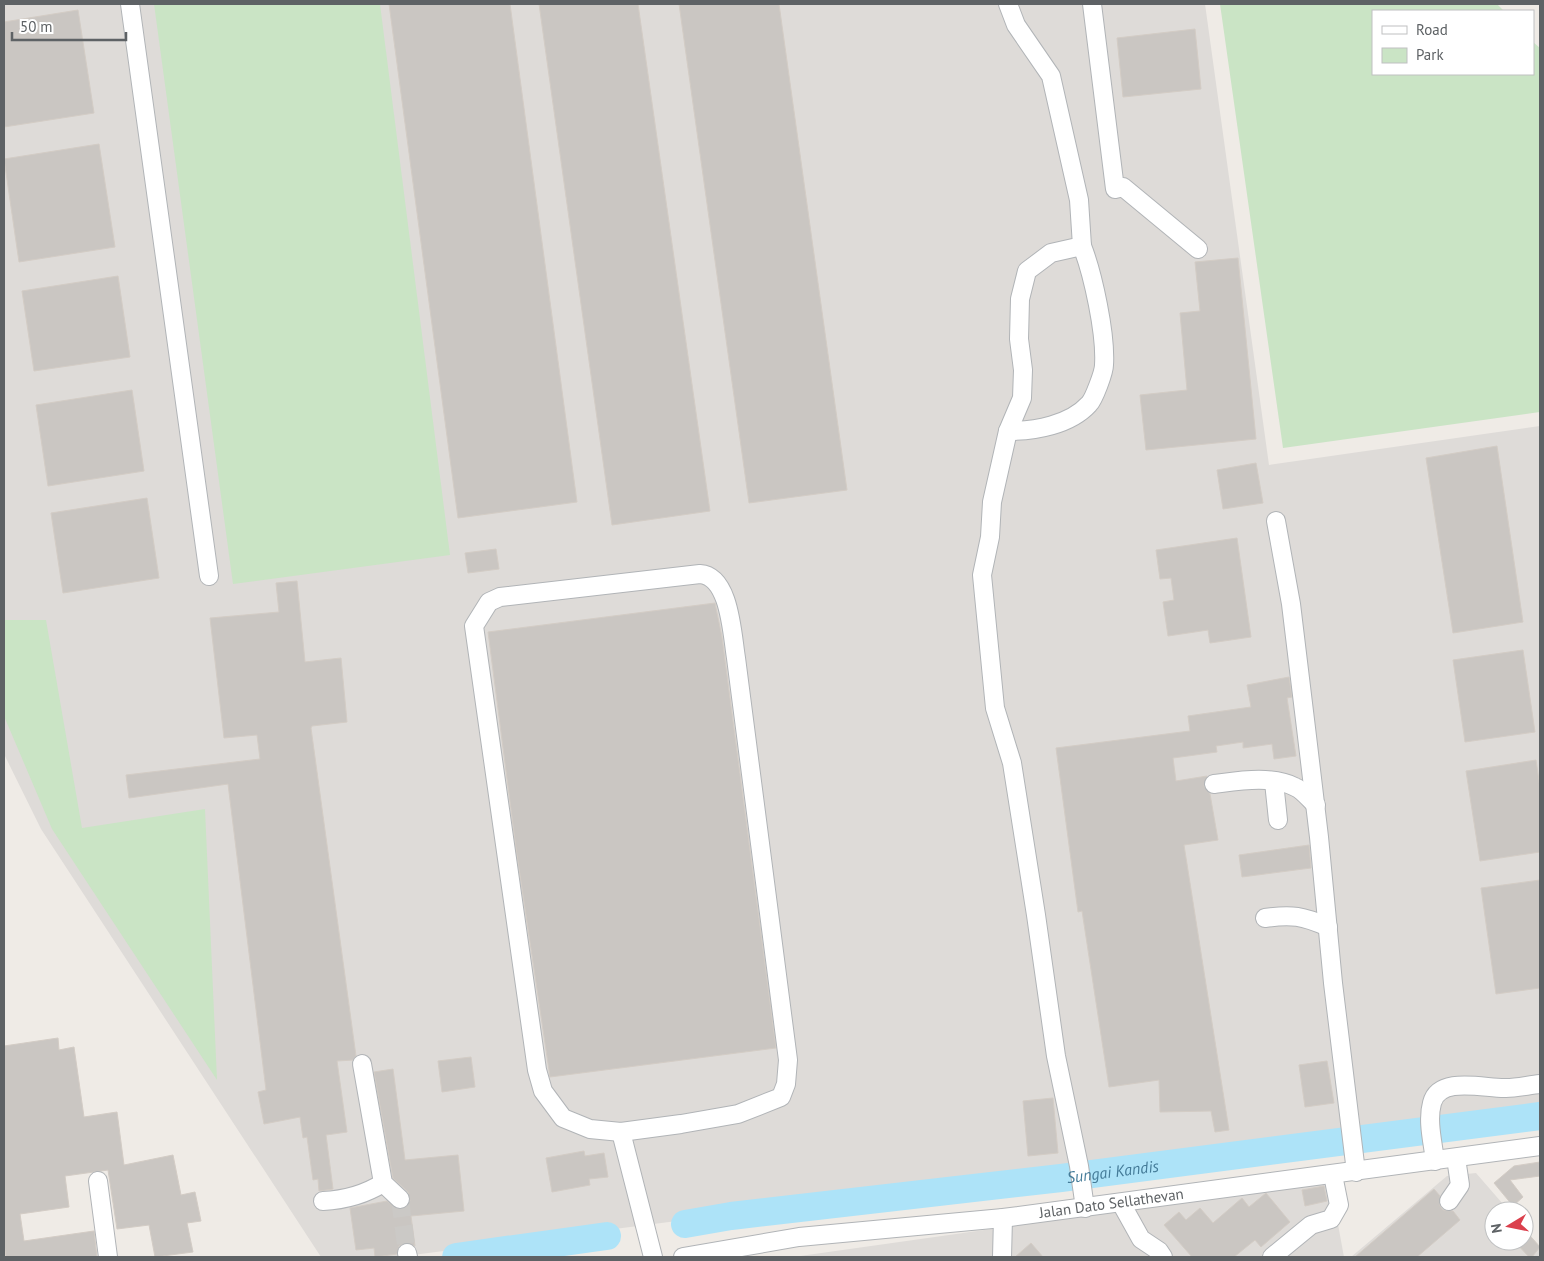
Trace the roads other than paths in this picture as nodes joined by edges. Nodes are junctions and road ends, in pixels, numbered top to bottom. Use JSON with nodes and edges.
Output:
{"nodes":[{"id":1,"x":130,"y":4,"type":"edge"},
{"id":2,"x":1008,"y":4,"type":"edge"},
{"id":3,"x":1092,"y":4,"type":"edge"},
{"id":4,"x":1082,"y":246,"type":"junction"},
{"id":5,"x":1198,"y":249,"type":"dead end"},
{"id":6,"x":1008,"y":431,"type":"junction"},
{"id":7,"x":1276,"y":521,"type":"dead end"},
{"id":8,"x":209,"y":576,"type":"dead end"},
{"id":9,"x":1274,"y":782,"type":"junction"},
{"id":10,"x":1214,"y":784,"type":"dead end"},
{"id":11,"x":1316,"y":805,"type":"junction"},
{"id":12,"x":1278,"y":820,"type":"dead end"},
{"id":13,"x":1265,"y":918,"type":"dead end"},
{"id":14,"x":1328,"y":927,"type":"junction"},
{"id":15,"x":362,"y":1064,"type":"dead end"},
{"id":16,"x":1540,"y":1084,"type":"edge"},
{"id":17,"x":621,"y":1132,"type":"junction"},
{"id":18,"x":1540,"y":1146,"type":"edge"},
{"id":19,"x":1456,"y":1158,"type":"junction"},
{"id":20,"x":1435,"y":1161,"type":"junction"},
{"id":21,"x":1355,"y":1164,"type":"junction"},
{"id":22,"x":1333,"y":1175,"type":"junction"},
{"id":23,"x":98,"y":1181,"type":"dead end"},
{"id":24,"x":383,"y":1183,"type":"junction"},
{"id":25,"x":400,"y":1199,"type":"tunnel mouth"},
{"id":26,"x":1083,"y":1200,"type":"junction"},
{"id":27,"x":322,"y":1201,"type":"dead end"},
{"id":28,"x":1449,"y":1201,"type":"dead end"},
{"id":29,"x":1121,"y":1203,"type":"junction"},
{"id":30,"x":1003,"y":1218,"type":"junction"},
{"id":31,"x":108,"y":1257,"type":"edge"},
{"id":32,"x":653,"y":1257,"type":"edge"},
{"id":33,"x":683,"y":1257,"type":"edge"},
{"id":34,"x":1002,"y":1257,"type":"edge"},
{"id":35,"x":1163,"y":1257,"type":"edge"},
{"id":36,"x":1272,"y":1257,"type":"edge"}],
"edges":[{"from":1,"to":8,"type":"street"},
{"from":2,"to":4,"type":"street"},
{"from":3,"to":5,"type":"street"},
{"from":4,"to":6,"type":"street"},
{"from":4,"to":6,"type":"street"},
{"from":6,"to":26,"type":"street"},
{"from":7,"to":11,"type":"street"},
{"from":9,"to":10,"type":"street"},
{"from":9,"to":11,"type":"street"},
{"from":9,"to":12,"type":"street"},
{"from":11,"to":14,"type":"street"},
{"from":13,"to":14,"type":"street"},
{"from":14,"to":21,"type":"street"},
{"from":15,"to":24,"type":"street"},
{"from":16,"to":20,"type":"street"},
{"from":17,"to":17,"type":"street"},
{"from":17,"to":32,"type":"street"},
{"from":18,"to":19,"type":"street","name":"Jalan Dato Sellathevan"},
{"from":19,"to":20,"type":"street","name":"Jalan Dato Sellathevan"},
{"from":19,"to":28,"type":"street"},
{"from":20,"to":21,"type":"street","name":"Jalan Dato Sellathevan"},
{"from":21,"to":22,"type":"street","name":"Jalan Dato Sellathevan"},
{"from":22,"to":29,"type":"street","name":"Jalan Dato Sellathevan"},
{"from":22,"to":36,"type":"street"},
{"from":23,"to":31,"type":"street"},
{"from":24,"to":25,"type":"street"},
{"from":24,"to":27,"type":"street"},
{"from":26,"to":29,"type":"street","name":"Jalan Dato Sellathevan"},
{"from":26,"to":30,"type":"street","name":"Jalan Dato Sellathevan"},
{"from":29,"to":35,"type":"street"},
{"from":30,"to":33,"type":"street","name":"Jalan Dato Sellathevan"},
{"from":30,"to":34,"type":"street"}]}
